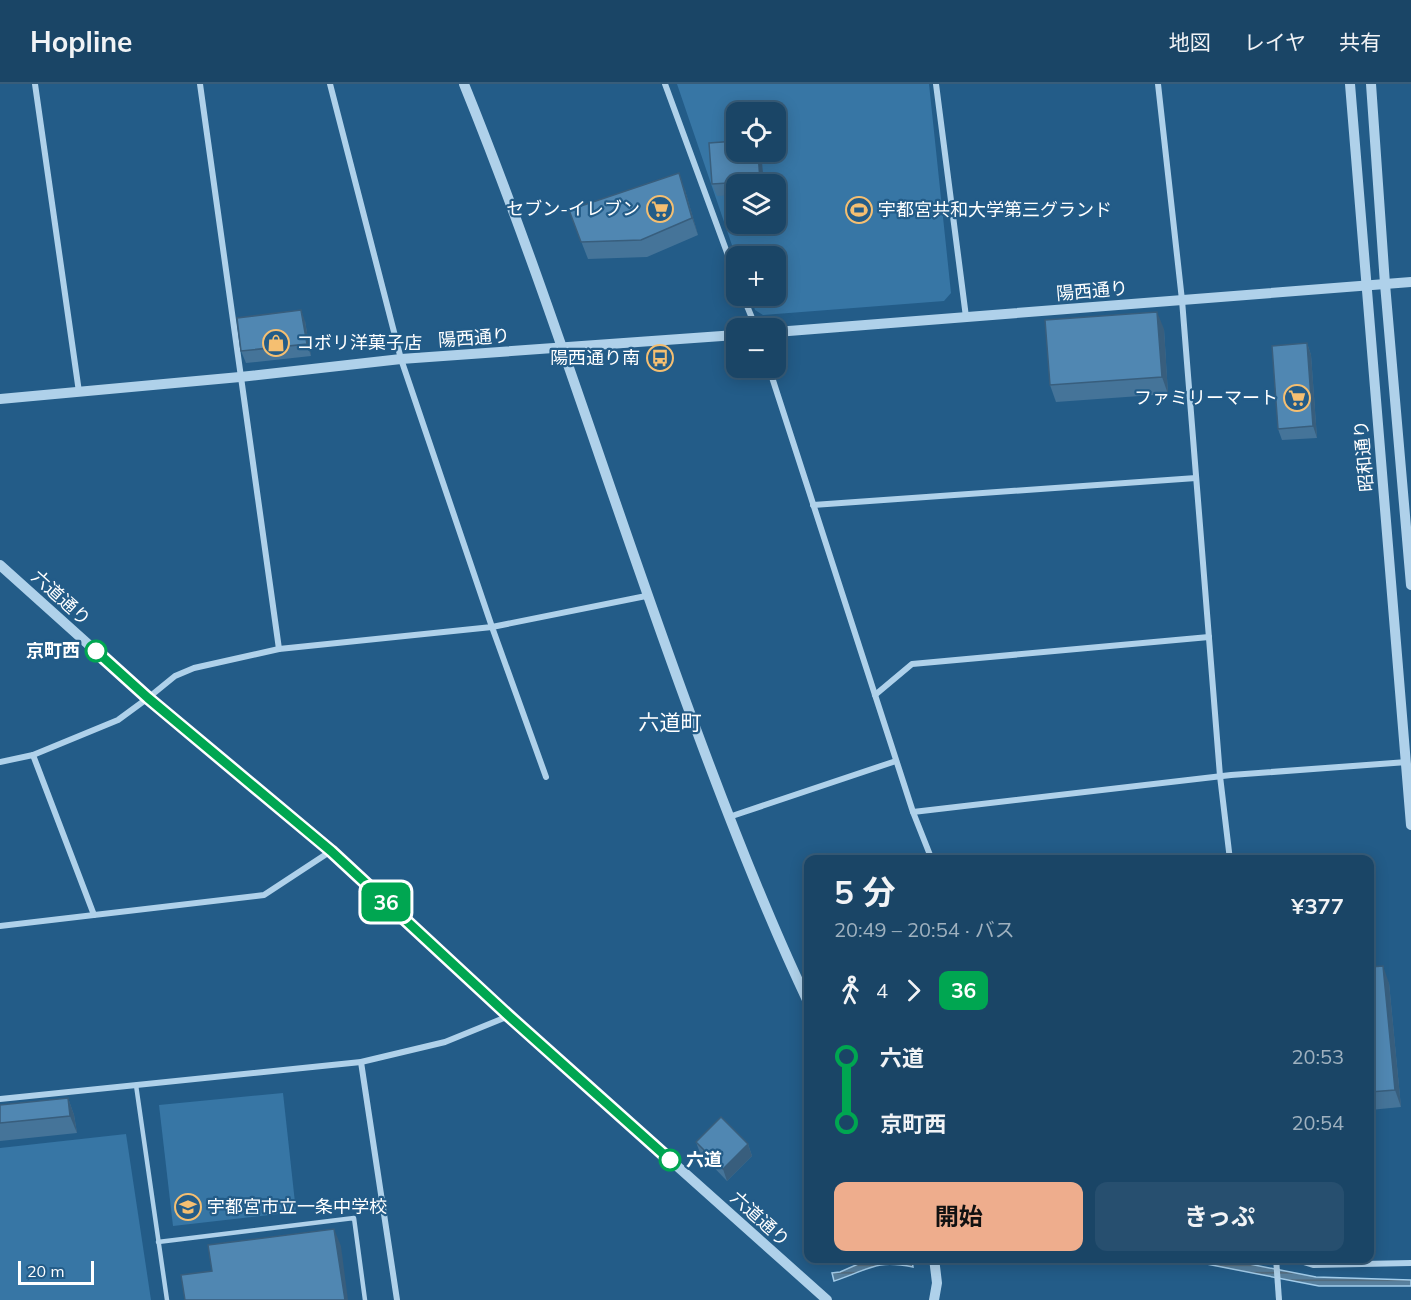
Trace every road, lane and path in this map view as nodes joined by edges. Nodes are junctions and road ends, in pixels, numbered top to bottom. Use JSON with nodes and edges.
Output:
{"nodes":[{"id":1,"x":35,"y":84,"type":"edge"},
{"id":2,"x":200,"y":84,"type":"edge"},
{"id":3,"x":330,"y":84,"type":"edge"},
{"id":4,"x":464,"y":84,"type":"edge"},
{"id":5,"x":665,"y":84,"type":"edge"},
{"id":6,"x":936,"y":84,"type":"edge"},
{"id":7,"x":1158,"y":84,"type":"edge"},
{"id":8,"x":1350,"y":84,"type":"edge"},
{"id":9,"x":1371,"y":84,"type":"edge"},
{"id":10,"x":726,"y":250,"type":"edge"},
{"id":11,"x":1411,"y":282,"type":"edge"},
{"id":12,"x":1385,"y":284,"type":"junction"},
{"id":13,"x":1366,"y":286,"type":"junction"},
{"id":14,"x":1182,"y":300,"type":"junction"},
{"id":15,"x":966,"y":317,"type":"junction"},
{"id":16,"x":786,"y":331,"type":"edge"},
{"id":17,"x":726,"y":336,"type":"edge"},
{"id":18,"x":563,"y":348,"type":"junction"},
{"id":19,"x":401,"y":360,"type":"junction"},
{"id":20,"x":240,"y":377,"type":"junction"},
{"id":21,"x":771,"y":378,"type":"edge"},
{"id":22,"x":79,"y":392,"type":"junction"},
{"id":23,"x":0,"y":399,"type":"edge"},
{"id":24,"x":1196,"y":478,"type":"junction"},
{"id":25,"x":813,"y":505,"type":"junction"},
{"id":26,"x":0,"y":565,"type":"edge"},
{"id":27,"x":1411,"y":585,"type":"edge"},
{"id":28,"x":646,"y":596,"type":"junction"},
{"id":29,"x":492,"y":627,"type":"junction"},
{"id":30,"x":1209,"y":637,"type":"junction"},
{"id":31,"x":279,"y":649,"type":"junction"},
{"id":32,"x":875,"y":695,"type":"junction"},
{"id":33,"x":148,"y":698,"type":"junction"},
{"id":34,"x":33,"y":755,"type":"junction"},
{"id":35,"x":896,"y":761,"type":"junction"},
{"id":36,"x":0,"y":762,"type":"edge"},
{"id":37,"x":1408,"y":762,"type":"edge"},
{"id":38,"x":1220,"y":776,"type":"junction"},
{"id":39,"x":546,"y":777,"type":"dead end"},
{"id":40,"x":912,"y":812,"type":"junction"},
{"id":41,"x":729,"y":817,"type":"junction"},
{"id":42,"x":1411,"y":825,"type":"edge"},
{"id":43,"x":331,"y":851,"type":"junction"},
{"id":44,"x":930,"y":855,"type":"edge"},
{"id":45,"x":1229,"y":855,"type":"edge"},
{"id":46,"x":94,"y":915,"type":"junction"},
{"id":47,"x":0,"y":926,"type":"edge"},
{"id":48,"x":804,"y":994,"type":"edge"},
{"id":49,"x":509,"y":1016,"type":"junction"},
{"id":50,"x":361,"y":1062,"type":"junction"},
{"id":51,"x":136,"y":1085,"type":"junction"},
{"id":52,"x":0,"y":1099,"type":"edge"},
{"id":53,"x":158,"y":1242,"type":"junction"},
{"id":54,"x":936,"y":1263,"type":"edge"},
{"id":55,"x":1276,"y":1263,"type":"edge"},
{"id":56,"x":1307,"y":1263,"type":"edge"},
{"id":57,"x":1411,"y":1263,"type":"edge"},
{"id":58,"x":167,"y":1300,"type":"edge"},
{"id":59,"x":365,"y":1300,"type":"edge"},
{"id":60,"x":397,"y":1300,"type":"edge"},
{"id":61,"x":827,"y":1300,"type":"edge"},
{"id":62,"x":934,"y":1300,"type":"edge"},
{"id":63,"x":1279,"y":1300,"type":"edge"}],
"edges":[{"from":1,"to":22,"type":"street"},
{"from":2,"to":20,"type":"street"},
{"from":3,"to":19,"type":"street"},
{"from":4,"to":18,"type":"street"},
{"from":5,"to":10,"type":"street"},
{"from":6,"to":15,"type":"street"},
{"from":7,"to":14,"type":"street"},
{"from":8,"to":13,"type":"street","name":"昭和通り"},
{"from":9,"to":12,"type":"street","name":"昭和通り"},
{"from":11,"to":12,"type":"street","name":"陽西通り"},
{"from":12,"to":13,"type":"street","name":"陽西通り"},
{"from":12,"to":27,"type":"street","name":"昭和通り"},
{"from":13,"to":14,"type":"street","name":"陽西通り"},
{"from":13,"to":37,"type":"street","name":"昭和通り"},
{"from":14,"to":15,"type":"street","name":"陽西通り"},
{"from":14,"to":24,"type":"street"},
{"from":15,"to":16,"type":"street","name":"陽西通り"},
{"from":17,"to":18,"type":"street","name":"陽西通り"},
{"from":18,"to":19,"type":"street","name":"陽西通り"},
{"from":18,"to":28,"type":"street"},
{"from":19,"to":20,"type":"street","name":"陽西通り"},
{"from":19,"to":29,"type":"street"},
{"from":20,"to":22,"type":"street","name":"陽西通り"},
{"from":20,"to":31,"type":"street"},
{"from":21,"to":25,"type":"street"},
{"from":22,"to":23,"type":"street","name":"陽西通り"},
{"from":24,"to":25,"type":"street"},
{"from":24,"to":30,"type":"street"},
{"from":25,"to":32,"type":"street"},
{"from":26,"to":33,"type":"street","name":"六道通り"},
{"from":28,"to":29,"type":"street"},
{"from":28,"to":41,"type":"street"},
{"from":29,"to":31,"type":"street"},
{"from":29,"to":39,"type":"street"},
{"from":30,"to":32,"type":"street"},
{"from":30,"to":38,"type":"street"},
{"from":31,"to":33,"type":"street"},
{"from":32,"to":35,"type":"street"},
{"from":33,"to":34,"type":"street"},
{"from":33,"to":43,"type":"street","name":"六道通り"},
{"from":34,"to":36,"type":"street"},
{"from":34,"to":46,"type":"street"},
{"from":35,"to":40,"type":"street"},
{"from":35,"to":41,"type":"street"},
{"from":37,"to":38,"type":"street"},
{"from":37,"to":42,"type":"street","name":"昭和通り"},
{"from":38,"to":40,"type":"street"},
{"from":38,"to":45,"type":"street"},
{"from":40,"to":44,"type":"street"},
{"from":41,"to":48,"type":"street"},
{"from":43,"to":46,"type":"street"},
{"from":43,"to":49,"type":"street","name":"六道通り"},
{"from":46,"to":47,"type":"street"},
{"from":49,"to":50,"type":"street"},
{"from":49,"to":61,"type":"street","name":"六道通り"},
{"from":50,"to":51,"type":"street"},
{"from":50,"to":60,"type":"street"},
{"from":51,"to":52,"type":"street"},
{"from":51,"to":53,"type":"lane"},
{"from":53,"to":58,"type":"lane"},
{"from":53,"to":59,"type":"lane"},
{"from":54,"to":62,"type":"street"},
{"from":55,"to":63,"type":"street"},
{"from":56,"to":57,"type":"street"}]}
